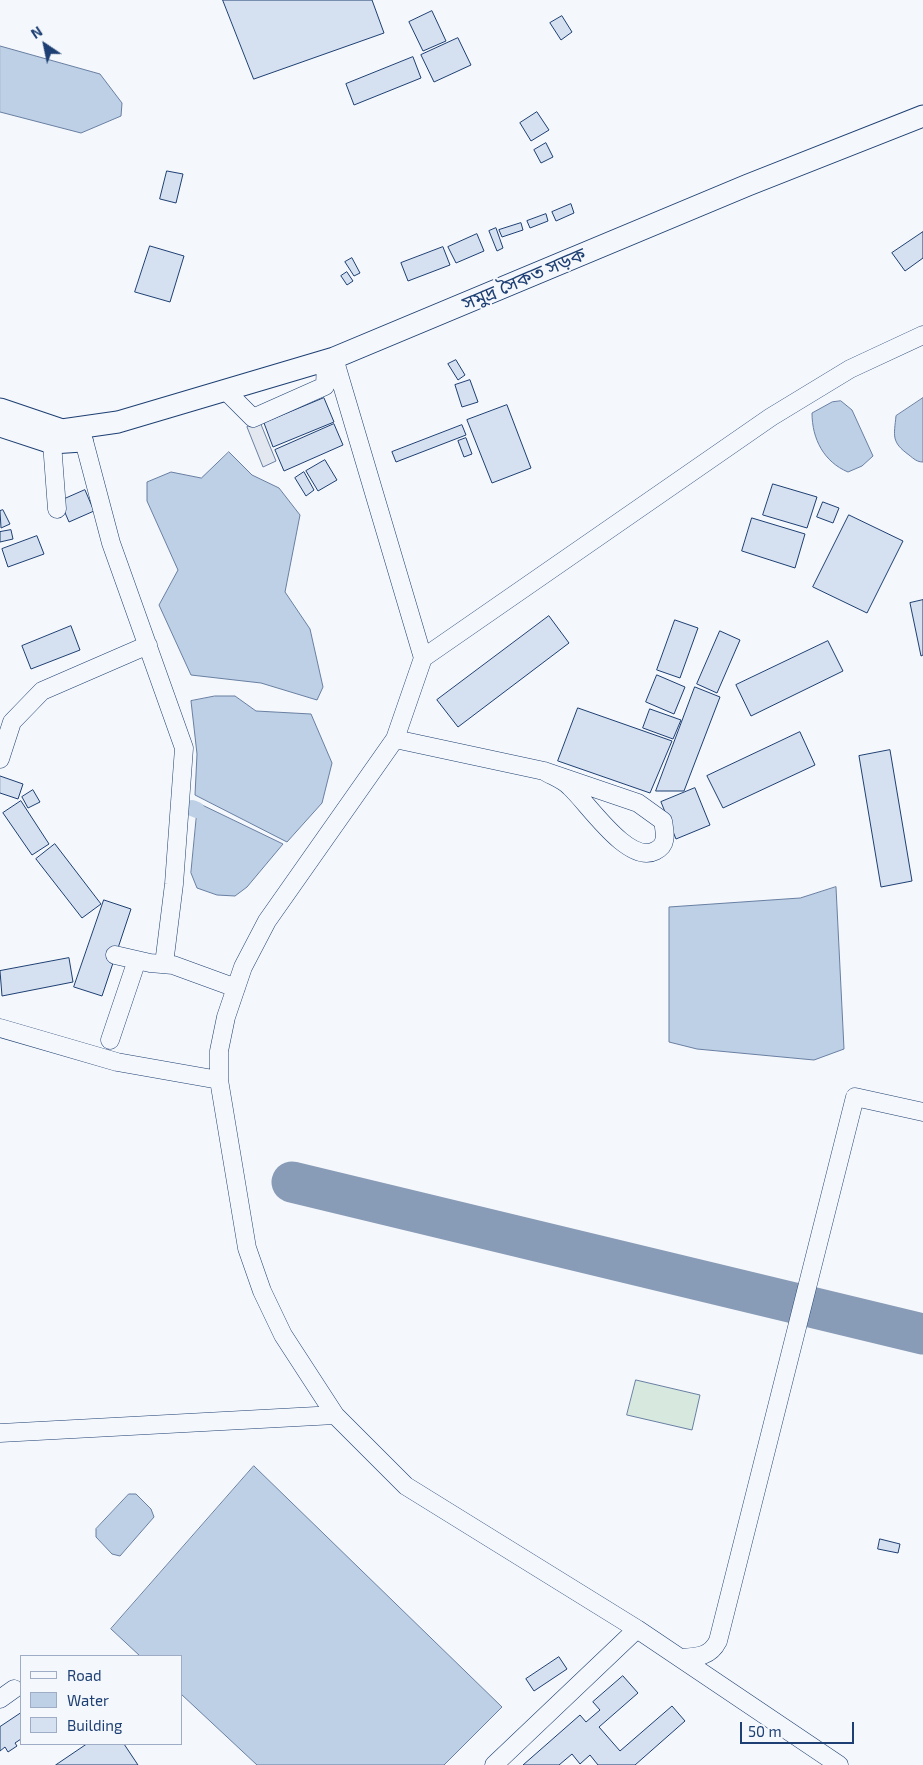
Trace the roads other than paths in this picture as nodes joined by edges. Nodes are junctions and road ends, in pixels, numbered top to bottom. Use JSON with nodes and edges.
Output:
{"nodes":[{"id":1,"x":923,"y":116,"type":"edge"},
{"id":2,"x":923,"y":335,"type":"edge"},
{"id":3,"x":330,"y":359,"type":"junction"},
{"id":4,"x":225,"y":390,"type":"junction"},
{"id":5,"x":0,"y":408,"type":"edge"},
{"id":6,"x":118,"y":422,"type":"junction"},
{"id":7,"x":0,"y":426,"type":"edge"},
{"id":8,"x":84,"y":441,"type":"junction"},
{"id":9,"x":52,"y":443,"type":"junction"},
{"id":10,"x":57,"y":509,"type":"dead end"},
{"id":11,"x":148,"y":645,"type":"junction"},
{"id":12,"x":424,"y":658,"type":"junction"},
{"id":13,"x":395,"y":739,"type":"junction"},
{"id":14,"x":0,"y":758,"type":"edge"},
{"id":15,"x":544,"y":772,"type":"junction"},
{"id":16,"x":116,"y":955,"type":"dead end"},
{"id":17,"x":137,"y":960,"type":"junction"},
{"id":18,"x":164,"y":964,"type":"junction"},
{"id":19,"x":236,"y":988,"type":"junction"},
{"id":20,"x":0,"y":1028,"type":"edge"},
{"id":21,"x":110,"y":1040,"type":"dead end"},
{"id":22,"x":219,"y":1080,"type":"junction"},
{"id":23,"x":923,"y":1112,"type":"edge"},
{"id":24,"x":335,"y":1416,"type":"junction"},
{"id":25,"x":0,"y":1433,"type":"edge"},
{"id":26,"x":637,"y":1629,"type":"junction"},
{"id":27,"x":680,"y":1658,"type":"junction"},
{"id":28,"x":14,"y":1689,"type":"dead end"},
{"id":29,"x":0,"y":1699,"type":"edge"},
{"id":30,"x":494,"y":1765,"type":"edge"},
{"id":31,"x":839,"y":1765,"type":"edge"}],
"edges":[{"from":1,"to":3,"type":"main road","name":"সমুদ্র সৈকত সড়ক"},
{"from":2,"to":12,"type":"street"},
{"from":3,"to":4,"type":"main road","name":"সমুদ্র সৈকত সড়ক"},
{"from":3,"to":4,"type":"street"},
{"from":3,"to":12,"type":"street"},
{"from":4,"to":6,"type":"main road","name":"সমুদ্র সৈকত সড়ক"},
{"from":5,"to":6,"type":"main road","name":"সমুদ্র সৈকত সড়ক"},
{"from":6,"to":8,"type":"main road","name":"সমুদ্র সৈকত সড়ক"},
{"from":7,"to":9,"type":"main road","name":"সমুদ্র সৈকত সড়ক"},
{"from":8,"to":9,"type":"main road","name":"সমুদ্র সৈকত সড়ক"},
{"from":8,"to":11,"type":"street"},
{"from":9,"to":10,"type":"street"},
{"from":11,"to":14,"type":"street"},
{"from":11,"to":18,"type":"street"},
{"from":12,"to":13,"type":"street"},
{"from":13,"to":15,"type":"street"},
{"from":13,"to":19,"type":"street"},
{"from":15,"to":15,"type":"street"},
{"from":16,"to":17,"type":"street"},
{"from":17,"to":18,"type":"street"},
{"from":17,"to":21,"type":"street"},
{"from":18,"to":19,"type":"street"},
{"from":19,"to":22,"type":"street"},
{"from":20,"to":22,"type":"street"},
{"from":22,"to":24,"type":"street"},
{"from":23,"to":27,"type":"street"},
{"from":24,"to":25,"type":"street"},
{"from":24,"to":26,"type":"street"},
{"from":26,"to":27,"type":"street"},
{"from":26,"to":30,"type":"street"},
{"from":27,"to":31,"type":"street"},
{"from":28,"to":29,"type":"street"}]}
